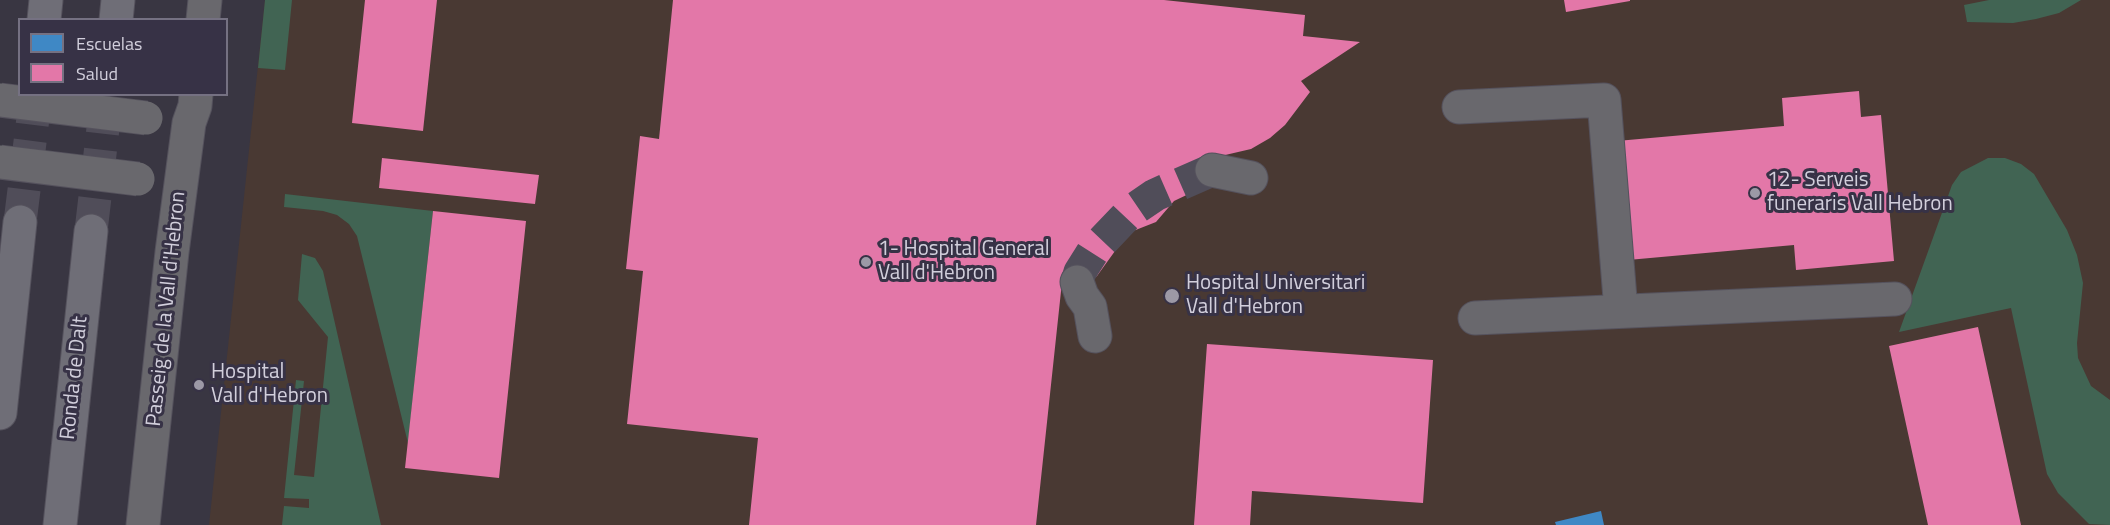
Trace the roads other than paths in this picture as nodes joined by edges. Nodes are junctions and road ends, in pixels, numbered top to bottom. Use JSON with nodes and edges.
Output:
{"nodes":[{"id":1,"x":46,"y":0,"type":"edge"},
{"id":2,"x":118,"y":0,"type":"edge"},
{"id":3,"x":206,"y":0,"type":"edge"},
{"id":4,"x":44,"y":18,"type":"edge"},
{"id":5,"x":116,"y":18,"type":"edge"},
{"id":6,"x":204,"y":18,"type":"edge"},
{"id":7,"x":0,"y":100,"type":"edge"},
{"id":8,"x":1459,"y":107,"type":"dead end"},
{"id":9,"x":192,"y":109,"type":"edge"},
{"id":10,"x":0,"y":162,"type":"edge"},
{"id":11,"x":1212,"y":170,"type":"tunnel mouth"},
{"id":12,"x":1251,"y":178,"type":"dead end"},
{"id":13,"x":181,"y":183,"type":"junction"},
{"id":14,"x":20,"y":222,"type":"tunnel mouth"},
{"id":15,"x":91,"y":231,"type":"tunnel mouth"},
{"id":16,"x":1077,"y":282,"type":"dead end"},
{"id":17,"x":1895,"y":299,"type":"dead end"},
{"id":18,"x":1622,"y":311,"type":"junction"},
{"id":19,"x":1475,"y":318,"type":"dead end"},
{"id":20,"x":1095,"y":336,"type":"dead end"},
{"id":21,"x":0,"y":413,"type":"edge"},
{"id":22,"x":60,"y":525,"type":"edge"},
{"id":23,"x":142,"y":525,"type":"edge"}],
"edges":[{"from":1,"to":4,"type":"highway"},
{"from":2,"to":5,"type":"highway"},
{"from":3,"to":6,"type":"street"},
{"from":7,"to":9,"type":"street","bridge":true},
{"from":8,"to":18,"type":"street"},
{"from":9,"to":13,"type":"street","name":"Passeig de la Vall d'Hebron"},
{"from":10,"to":13,"type":"street","bridge":true},
{"from":11,"to":12,"type":"street"},
{"from":13,"to":23,"type":"street","name":"Passeig de la Vall d'Hebron"},
{"from":14,"to":21,"type":"highway"},
{"from":15,"to":22,"type":"highway","name":"Ronda de Dalt"},
{"from":16,"to":20,"type":"street"},
{"from":17,"to":18,"type":"street"},
{"from":18,"to":19,"type":"street"}]}
